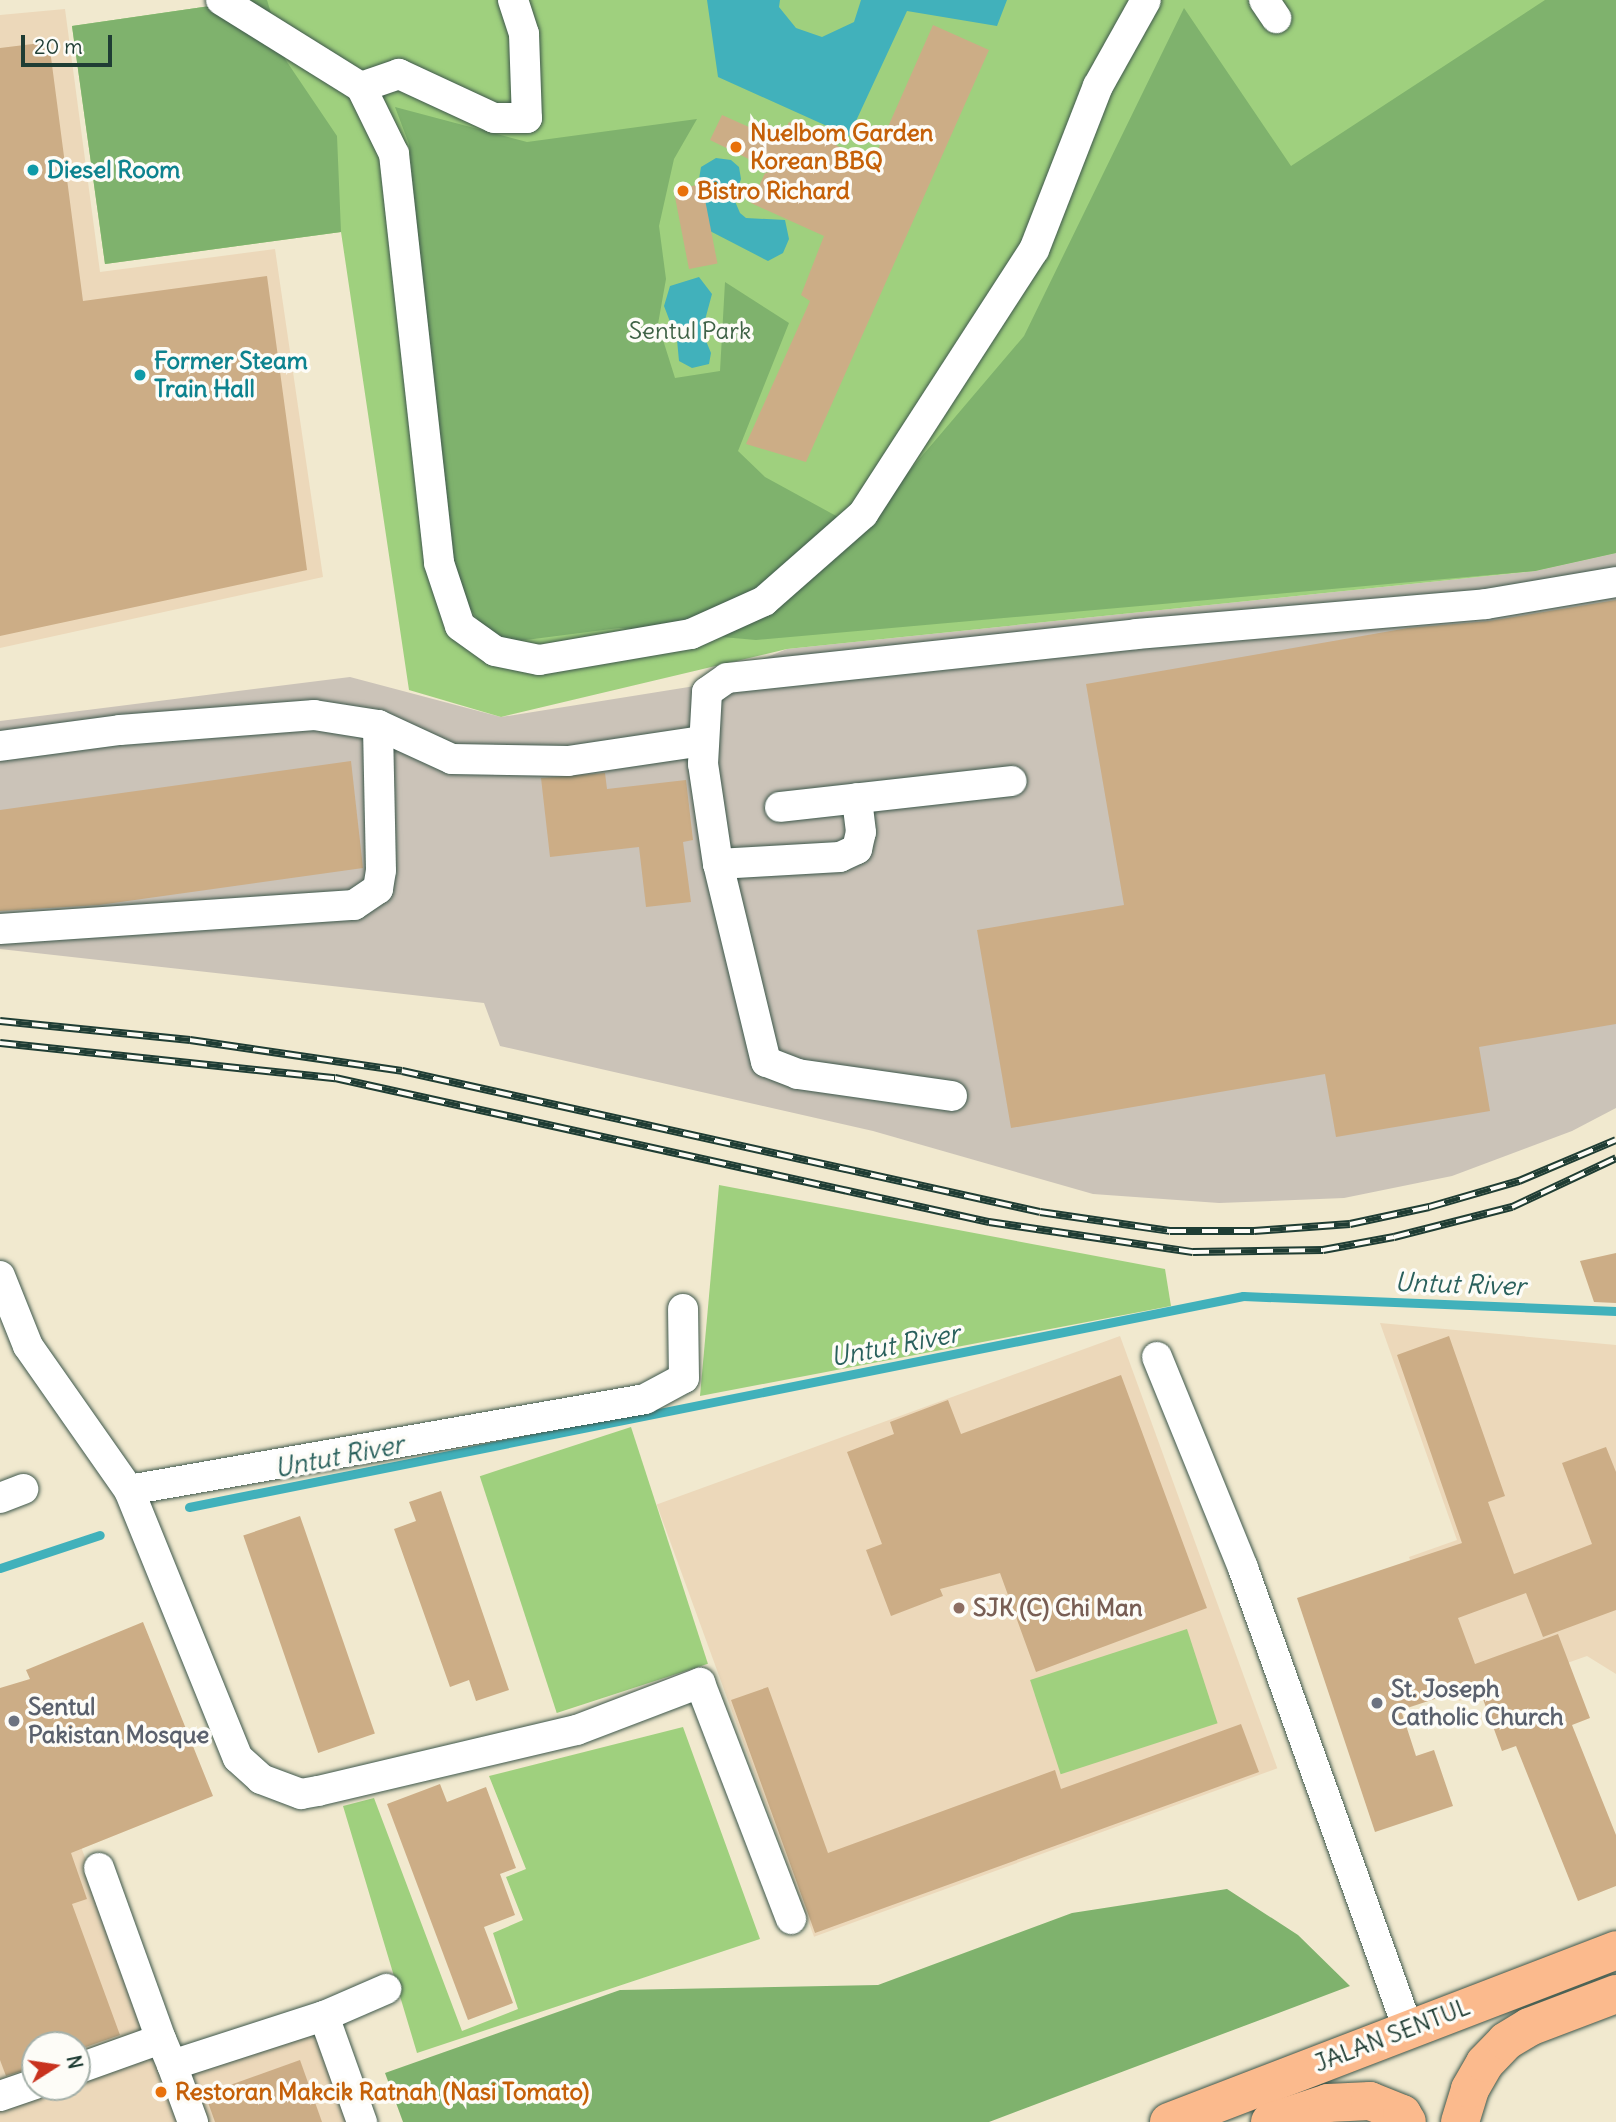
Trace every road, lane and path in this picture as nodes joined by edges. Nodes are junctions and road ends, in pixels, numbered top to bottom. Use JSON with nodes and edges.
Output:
{"nodes":[{"id":1,"x":221,"y":0,"type":"edge"},
{"id":2,"x":513,"y":0,"type":"edge"},
{"id":3,"x":1146,"y":0,"type":"edge"},
{"id":4,"x":361,"y":88,"type":"junction"},
{"id":5,"x":1616,"y":582,"type":"edge"},
{"id":6,"x":378,"y":726,"type":"junction"},
{"id":7,"x":702,"y":741,"type":"junction"},
{"id":8,"x":0,"y":747,"type":"edge"},
{"id":9,"x":1012,"y":781,"type":"dead end"},
{"id":10,"x":857,"y":798,"type":"junction"},
{"id":11,"x":780,"y":807,"type":"dead end"},
{"id":12,"x":718,"y":864,"type":"junction"},
{"id":13,"x":0,"y":929,"type":"edge"},
{"id":14,"x":952,"y":1096,"type":"dead end"},
{"id":15,"x":0,"y":1276,"type":"edge"},
{"id":16,"x":683,"y":1310,"type":"dead end"},
{"id":17,"x":1157,"y":1357,"type":"dead end"},
{"id":18,"x":129,"y":1490,"type":"junction"},
{"id":19,"x":99,"y":1868,"type":"dead end"},
{"id":20,"x":792,"y":1919,"type":"dead end"},
{"id":21,"x":1616,"y":1950,"type":"edge"},
{"id":22,"x":386,"y":1989,"type":"dead end"},
{"id":23,"x":1616,"y":1994,"type":"edge"},
{"id":24,"x":324,"y":2016,"type":"junction"},
{"id":25,"x":1408,"y":2028,"type":"junction"},
{"id":26,"x":167,"y":2052,"type":"junction"},
{"id":27,"x":91,"y":2066,"type":"edge"},
{"id":28,"x":21,"y":2089,"type":"edge"},
{"id":29,"x":0,"y":2096,"type":"edge"},
{"id":30,"x":193,"y":2122,"type":"edge"},
{"id":31,"x":362,"y":2122,"type":"edge"},
{"id":32,"x":1169,"y":2122,"type":"edge"},
{"id":33,"x":1270,"y":2122,"type":"edge"},
{"id":34,"x":1407,"y":2122,"type":"edge"},
{"id":35,"x":1460,"y":2122,"type":"edge"}],
"edges":[{"from":1,"to":4,"type":"street"},
{"from":2,"to":4,"type":"street"},
{"from":3,"to":4,"type":"street"},
{"from":5,"to":7,"type":"street"},
{"from":6,"to":7,"type":"street"},
{"from":6,"to":8,"type":"street"},
{"from":6,"to":13,"type":"street"},
{"from":7,"to":12,"type":"street"},
{"from":9,"to":10,"type":"street"},
{"from":10,"to":11,"type":"street"},
{"from":10,"to":12,"type":"street"},
{"from":12,"to":14,"type":"street"},
{"from":15,"to":18,"type":"street"},
{"from":16,"to":18,"type":"street"},
{"from":17,"to":25,"type":"street"},
{"from":18,"to":20,"type":"street"},
{"from":19,"to":26,"type":"street"},
{"from":21,"to":25,"type":"main road","name":"JALAN SENTUL"},
{"from":22,"to":24,"type":"street"},
{"from":23,"to":35,"type":"main road"},
{"from":24,"to":26,"type":"street"},
{"from":24,"to":31,"type":"street"},
{"from":25,"to":32,"type":"main road","name":"JALAN SENTUL"},
{"from":26,"to":27,"type":"street"},
{"from":26,"to":30,"type":"street"},
{"from":28,"to":29,"type":"street"},
{"from":33,"to":34,"type":"main road"}]}
